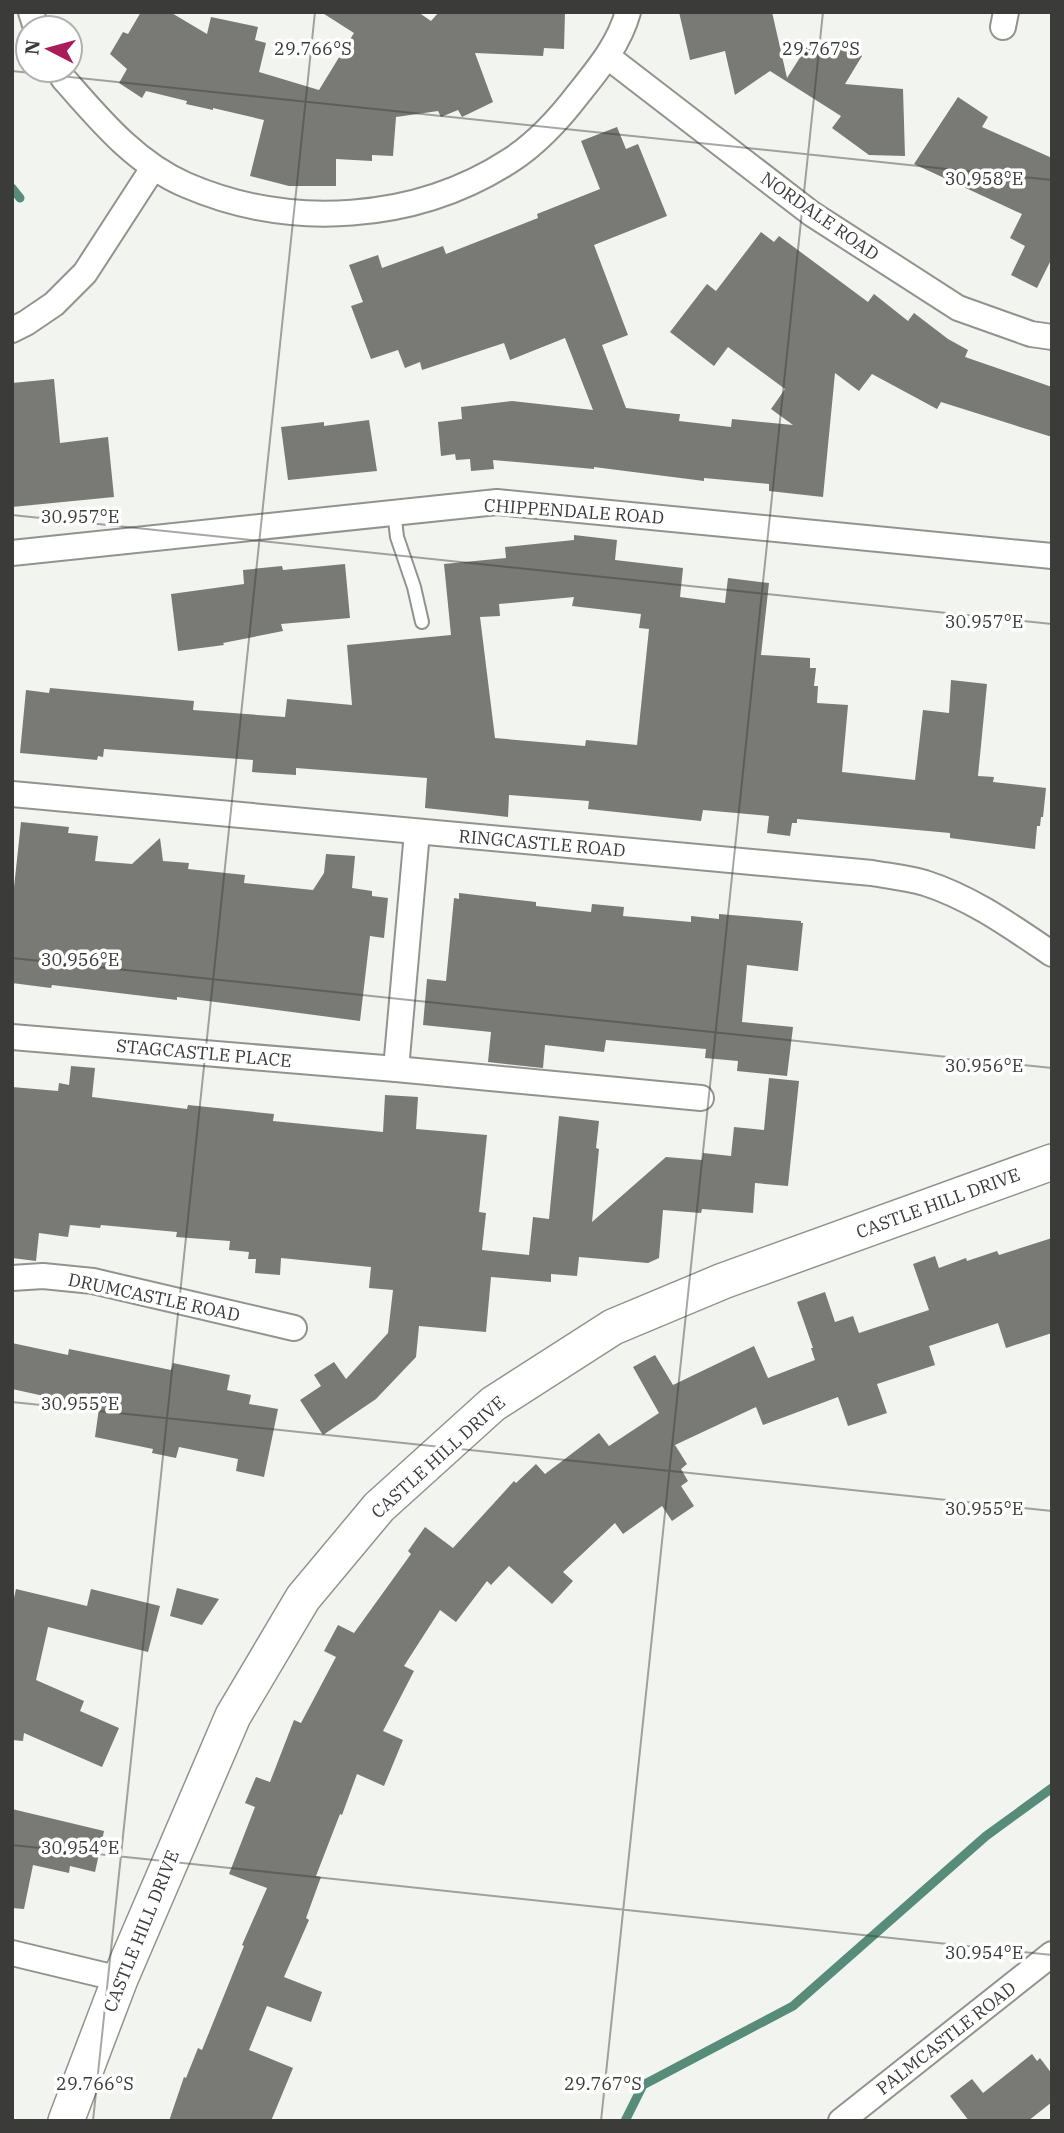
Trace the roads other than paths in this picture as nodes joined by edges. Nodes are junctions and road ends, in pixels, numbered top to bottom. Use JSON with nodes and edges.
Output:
{"nodes":[{"id":1,"x":628,"y":12,"type":"edge"},
{"id":2,"x":608,"y":57,"type":"junction"},
{"id":3,"x":68,"y":84,"type":"edge"},
{"id":4,"x":153,"y":168,"type":"junction"},
{"id":5,"x":12,"y":330,"type":"edge"},
{"id":6,"x":1052,"y":337,"type":"edge"},
{"id":7,"x":394,"y":511,"type":"junction"},
{"id":8,"x":12,"y":552,"type":"edge"},
{"id":9,"x":1052,"y":556,"type":"edge"},
{"id":10,"x":422,"y":622,"type":"dead end"},
{"id":11,"x":12,"y":794,"type":"edge"},
{"id":12,"x":417,"y":832,"type":"junction"},
{"id":13,"x":1052,"y":954,"type":"edge"},
{"id":14,"x":12,"y":1037,"type":"edge"},
{"id":15,"x":396,"y":1069,"type":"junction"},
{"id":16,"x":701,"y":1098,"type":"dead end"},
{"id":17,"x":1052,"y":1162,"type":"edge"},
{"id":18,"x":12,"y":1278,"type":"edge"},
{"id":19,"x":294,"y":1328,"type":"dead end"},
{"id":20,"x":12,"y":1954,"type":"edge"},
{"id":21,"x":1052,"y":1954,"type":"edge"},
{"id":22,"x":120,"y":1979,"type":"junction"},
{"id":23,"x":66,"y":2121,"type":"edge"},
{"id":24,"x":841,"y":2121,"type":"edge"}],
"edges":[{"from":1,"to":2,"type":"street"},
{"from":2,"to":4,"type":"street"},
{"from":2,"to":6,"type":"street","name":"NORDALE ROAD"},
{"from":3,"to":4,"type":"street"},
{"from":4,"to":5,"type":"street"},
{"from":7,"to":8,"type":"street","name":"CHIPPENDALE ROAD"},
{"from":7,"to":9,"type":"street","name":"CHIPPENDALE ROAD"},
{"from":7,"to":10,"type":"lane"},
{"from":11,"to":12,"type":"street","name":"RINGCASTLE ROAD"},
{"from":12,"to":13,"type":"street","name":"RINGCASTLE ROAD"},
{"from":12,"to":15,"type":"street"},
{"from":14,"to":15,"type":"street","name":"STAGCASTLE PLACE"},
{"from":15,"to":16,"type":"street","name":"STAGCASTLE PLACE"},
{"from":17,"to":22,"type":"street","name":"CASTLE HILL DRIVE"},
{"from":18,"to":19,"type":"street","name":"DRUMCASTLE ROAD"},
{"from":20,"to":22,"type":"street"},
{"from":21,"to":24,"type":"street","name":"PALMCASTLE ROAD"},
{"from":22,"to":23,"type":"street","name":"CASTLE HILL DRIVE"}]}
